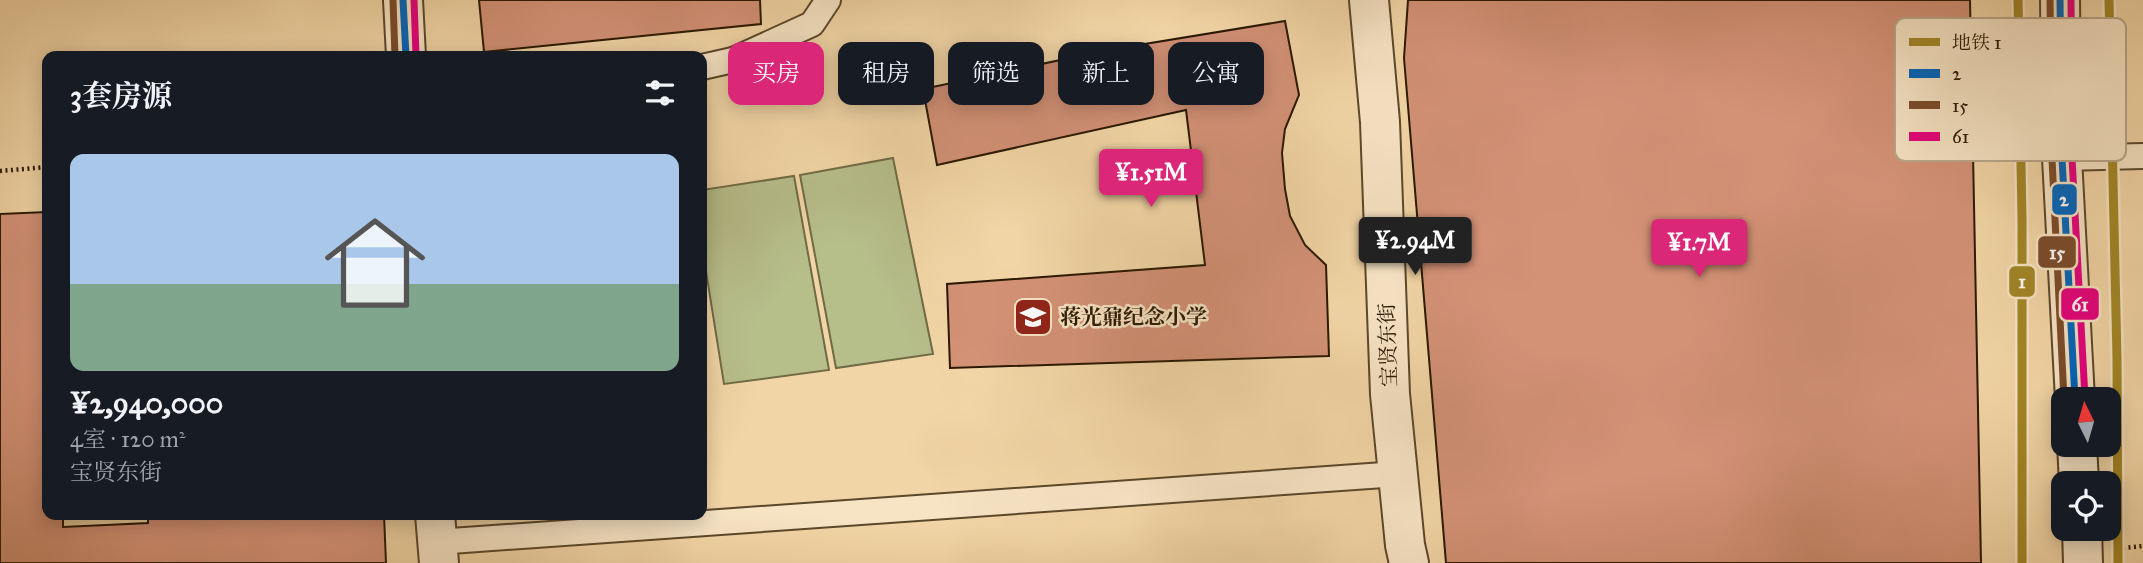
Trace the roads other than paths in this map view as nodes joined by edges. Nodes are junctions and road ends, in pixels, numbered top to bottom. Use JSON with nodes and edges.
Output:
{"nodes":[{"id":1,"x":403,"y":0,"type":"edge"},
{"id":2,"x":828,"y":0,"type":"edge"},
{"id":3,"x":1369,"y":0,"type":"edge"},
{"id":4,"x":2060,"y":0,"type":"edge"},
{"id":5,"x":2060,"y":18,"type":"edge"},
{"id":6,"x":406,"y":51,"type":"edge"},
{"id":7,"x":707,"y":66,"type":"edge"},
{"id":8,"x":2062,"y":161,"type":"edge"},
{"id":9,"x":2074,"y":387,"type":"edge"},
{"id":10,"x":1398,"y":474,"type":"junction"},
{"id":11,"x":437,"y":540,"type":"edge"},
{"id":12,"x":2082,"y":541,"type":"edge"},
{"id":13,"x":1409,"y":563,"type":"edge"},
{"id":14,"x":2083,"y":563,"type":"edge"}],
"edges":[{"from":1,"to":6,"type":"street"},
{"from":2,"to":7,"type":"lane"},
{"from":3,"to":10,"type":"street","name":"宝贤东街"},
{"from":4,"to":5,"type":"street"},
{"from":8,"to":9,"type":"street"},
{"from":10,"to":11,"type":"lane"},
{"from":10,"to":13,"type":"street","name":"宝贤东街"},
{"from":12,"to":14,"type":"street"}]}
